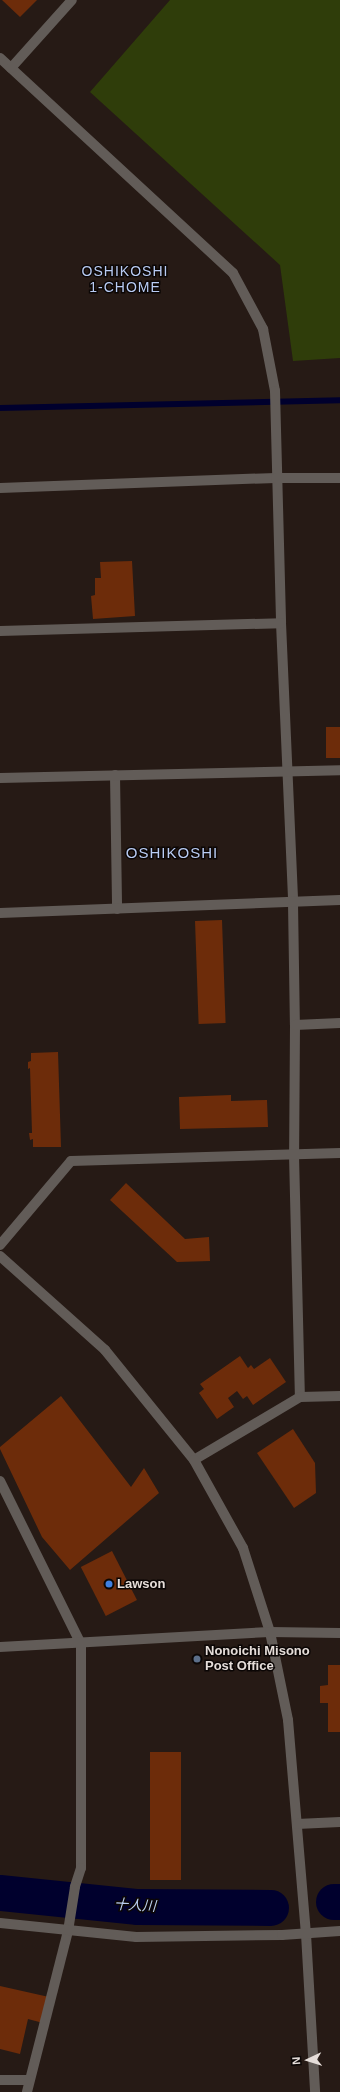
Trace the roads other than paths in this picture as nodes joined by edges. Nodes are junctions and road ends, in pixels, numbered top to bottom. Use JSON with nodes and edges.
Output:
{"nodes":[{"id":1,"x":72,"y":0,"type":"edge"},
{"id":2,"x":0,"y":58,"type":"edge"},
{"id":3,"x":11,"y":68,"type":"junction"},
{"id":4,"x":276,"y":478,"type":"junction"},
{"id":5,"x":340,"y":478,"type":"edge"},
{"id":6,"x":0,"y":488,"type":"edge"},
{"id":7,"x":281,"y":623,"type":"junction"},
{"id":8,"x":0,"y":631,"type":"edge"},
{"id":9,"x":340,"y":770,"type":"edge"},
{"id":10,"x":288,"y":771,"type":"junction"},
{"id":11,"x":115,"y":775,"type":"junction"},
{"id":12,"x":0,"y":778,"type":"edge"},
{"id":13,"x":340,"y":900,"type":"edge"},
{"id":14,"x":293,"y":903,"type":"junction"},
{"id":15,"x":117,"y":909,"type":"junction"},
{"id":16,"x":0,"y":913,"type":"edge"},
{"id":17,"x":340,"y":1023,"type":"edge"},
{"id":18,"x":295,"y":1025,"type":"junction"},
{"id":19,"x":340,"y":1153,"type":"edge"},
{"id":20,"x":294,"y":1155,"type":"junction"},
{"id":21,"x":0,"y":1245,"type":"edge"},
{"id":22,"x":0,"y":1256,"type":"edge"},
{"id":23,"x":340,"y":1396,"type":"edge"},
{"id":24,"x":300,"y":1397,"type":"junction"},
{"id":25,"x":194,"y":1460,"type":"junction"},
{"id":26,"x":0,"y":1481,"type":"edge"},
{"id":27,"x":270,"y":1632,"type":"junction"},
{"id":28,"x":340,"y":1633,"type":"edge"},
{"id":29,"x":81,"y":1644,"type":"junction"},
{"id":30,"x":0,"y":1647,"type":"edge"},
{"id":31,"x":340,"y":1822,"type":"edge"},
{"id":32,"x":296,"y":1824,"type":"junction"},
{"id":33,"x":0,"y":1923,"type":"edge"},
{"id":34,"x":68,"y":1931,"type":"junction"},
{"id":35,"x":340,"y":1931,"type":"edge"},
{"id":36,"x":306,"y":1934,"type":"junction"},
{"id":37,"x":0,"y":2080,"type":"edge"},
{"id":38,"x":30,"y":2080,"type":"junction"},
{"id":39,"x":27,"y":2092,"type":"edge"},
{"id":40,"x":315,"y":2092,"type":"edge"}],
"edges":[{"from":1,"to":3,"type":"street"},
{"from":2,"to":3,"type":"street"},
{"from":3,"to":4,"type":"street"},
{"from":4,"to":5,"type":"street"},
{"from":4,"to":6,"type":"street"},
{"from":4,"to":7,"type":"street"},
{"from":7,"to":8,"type":"street"},
{"from":7,"to":10,"type":"street"},
{"from":9,"to":10,"type":"street"},
{"from":10,"to":11,"type":"street"},
{"from":10,"to":14,"type":"street"},
{"from":11,"to":12,"type":"street"},
{"from":11,"to":15,"type":"street"},
{"from":13,"to":14,"type":"street"},
{"from":14,"to":15,"type":"street"},
{"from":14,"to":18,"type":"street"},
{"from":15,"to":16,"type":"street"},
{"from":17,"to":18,"type":"street"},
{"from":18,"to":20,"type":"street"},
{"from":19,"to":20,"type":"street"},
{"from":20,"to":21,"type":"street"},
{"from":20,"to":24,"type":"street"},
{"from":22,"to":25,"type":"street"},
{"from":23,"to":24,"type":"street"},
{"from":24,"to":25,"type":"street"},
{"from":25,"to":27,"type":"street"},
{"from":26,"to":29,"type":"street"},
{"from":27,"to":28,"type":"street"},
{"from":27,"to":29,"type":"street"},
{"from":27,"to":32,"type":"street"},
{"from":29,"to":30,"type":"street"},
{"from":29,"to":34,"type":"street"},
{"from":31,"to":32,"type":"street"},
{"from":32,"to":36,"type":"street"},
{"from":33,"to":34,"type":"street"},
{"from":34,"to":36,"type":"street"},
{"from":34,"to":38,"type":"street"},
{"from":35,"to":36,"type":"street"},
{"from":36,"to":40,"type":"street"},
{"from":37,"to":38,"type":"street"},
{"from":38,"to":39,"type":"street"}]}
